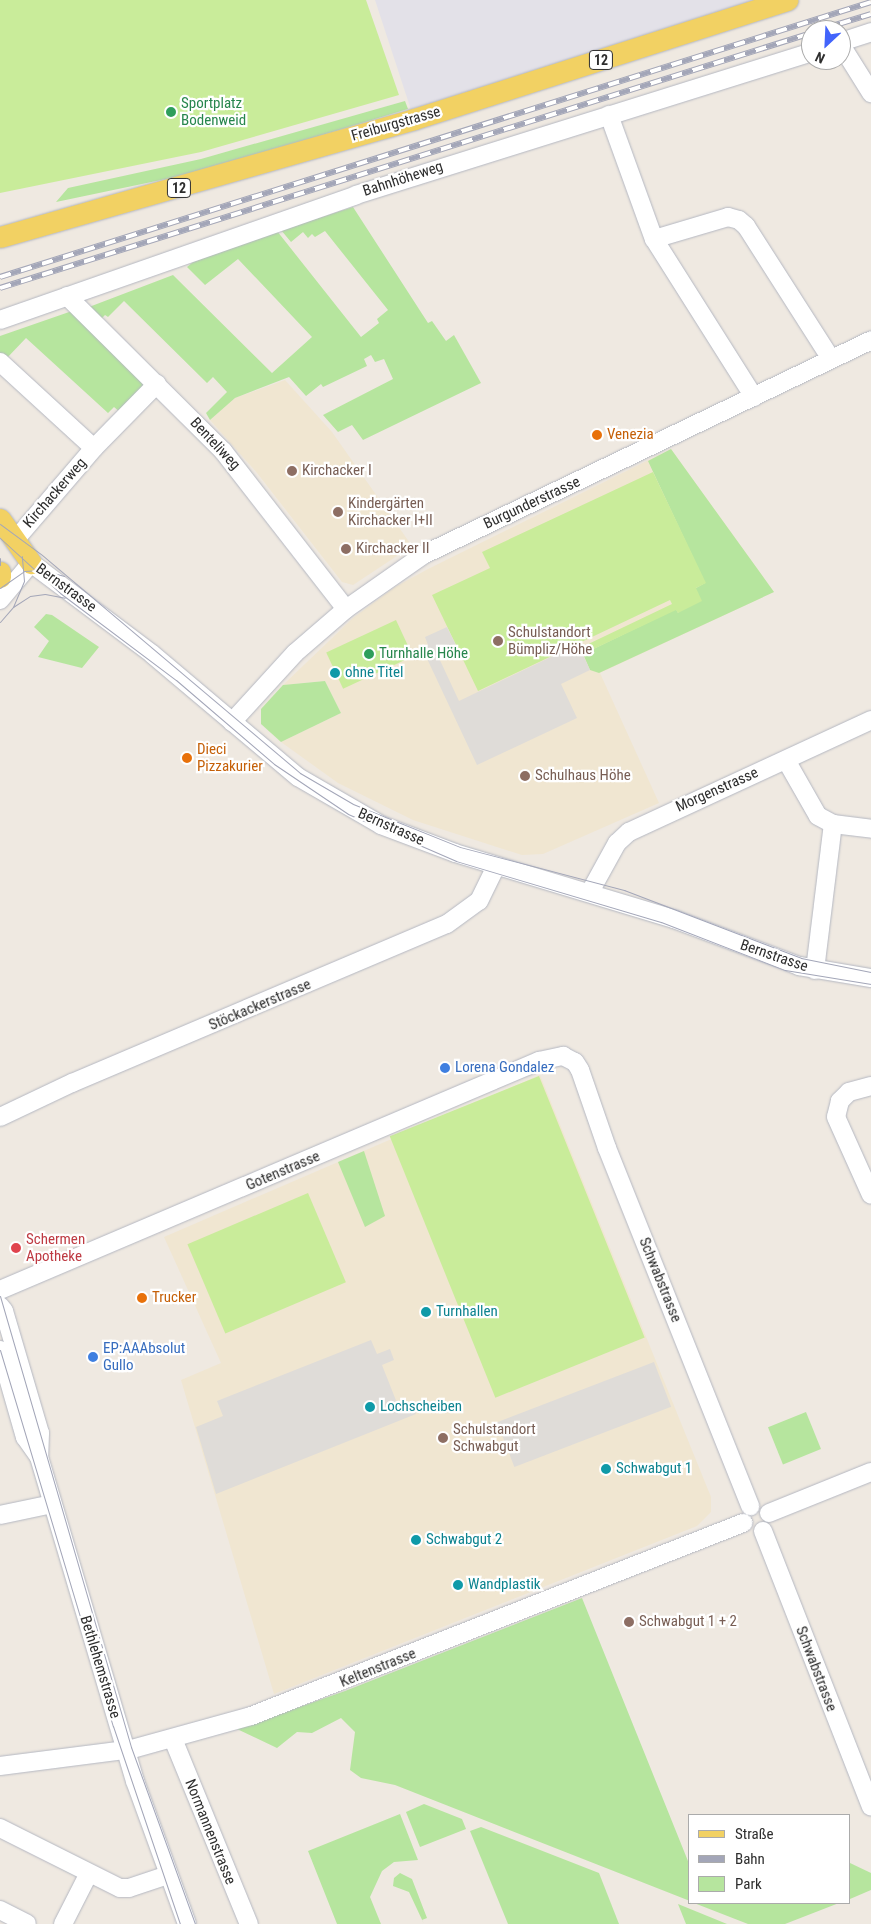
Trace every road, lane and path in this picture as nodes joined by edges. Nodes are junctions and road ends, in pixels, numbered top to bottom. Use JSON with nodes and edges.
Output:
{"nodes":[{"id":1,"x":788,"y":0,"type":"edge"},
{"id":2,"x":871,"y":32,"type":"edge"},
{"id":3,"x":851,"y":40,"type":"edge"},
{"id":4,"x":801,"y":55,"type":"edge"},
{"id":5,"x":851,"y":60,"type":"edge"},
{"id":6,"x":871,"y":93,"type":"edge"},
{"id":7,"x":609,"y":115,"type":"junction"},
{"id":8,"x":0,"y":237,"type":"edge"},
{"id":9,"x":654,"y":239,"type":"junction"},
{"id":10,"x":67,"y":296,"type":"junction"},
{"id":11,"x":0,"y":320,"type":"edge"},
{"id":12,"x":871,"y":340,"type":"edge"},
{"id":13,"x":830,"y":359,"type":"junction"},
{"id":14,"x":0,"y":362,"type":"edge"},
{"id":15,"x":156,"y":384,"type":"junction"},
{"id":16,"x":754,"y":397,"type":"junction"},
{"id":17,"x":94,"y":448,"type":"junction"},
{"id":18,"x":0,"y":519,"type":"edge"},
{"id":19,"x":8,"y":540,"type":"edge"},
{"id":20,"x":32,"y":563,"type":"junction"},
{"id":21,"x":0,"y":572,"type":"edge"},
{"id":22,"x":0,"y":577,"type":"edge"},
{"id":23,"x":0,"y":600,"type":"edge"},
{"id":24,"x":346,"y":609,"type":"junction"},
{"id":25,"x":871,"y":720,"type":"edge"},
{"id":26,"x":232,"y":722,"type":"junction"},
{"id":27,"x":786,"y":760,"type":"junction"},
{"id":28,"x":834,"y":824,"type":"junction"},
{"id":29,"x":871,"y":829,"type":"edge"},
{"id":30,"x":496,"y":866,"type":"junction"},
{"id":31,"x":590,"y":892,"type":"junction"},
{"id":32,"x":815,"y":970,"type":"junction"},
{"id":33,"x":871,"y":978,"type":"edge"},
{"id":34,"x":567,"y":1057,"type":"joint"},
{"id":35,"x":871,"y":1086,"type":"edge"},
{"id":36,"x":0,"y":1116,"type":"edge"},
{"id":37,"x":871,"y":1196,"type":"edge"},
{"id":38,"x":0,"y":1290,"type":"edge"},
{"id":39,"x":0,"y":1306,"type":"edge"},
{"id":40,"x":0,"y":1350,"type":"edge"},
{"id":41,"x":38,"y":1458,"type":"junction"},
{"id":42,"x":871,"y":1472,"type":"edge"},
{"id":43,"x":52,"y":1504,"type":"junction"},
{"id":44,"x":750,"y":1506,"type":"junction"},
{"id":45,"x":769,"y":1513,"type":"junction"},
{"id":46,"x":0,"y":1515,"type":"edge"},
{"id":47,"x":743,"y":1523,"type":"junction"},
{"id":48,"x":763,"y":1531,"type":"junction"},
{"id":49,"x":173,"y":1739,"type":"junction"},
{"id":50,"x":125,"y":1750,"type":"junction"},
{"id":51,"x":0,"y":1766,"type":"edge"},
{"id":52,"x":871,"y":1807,"type":"edge"},
{"id":53,"x":0,"y":1828,"type":"edge"},
{"id":54,"x":89,"y":1873,"type":"junction"},
{"id":55,"x":168,"y":1874,"type":"junction"},
{"id":56,"x":0,"y":1910,"type":"edge"},
{"id":57,"x":27,"y":1924,"type":"edge"},
{"id":58,"x":63,"y":1924,"type":"edge"},
{"id":59,"x":187,"y":1924,"type":"edge"},
{"id":60,"x":249,"y":1924,"type":"edge"}],
"edges":[{"from":1,"to":8,"type":"main road","name":"Freiburgstrasse","number":"12"},
{"from":2,"to":3,"type":"street"},
{"from":4,"to":7,"type":"street","name":"Bahnhöheweg"},
{"from":5,"to":6,"type":"street"},
{"from":7,"to":9,"type":"street"},
{"from":7,"to":10,"type":"street","name":"Bahnhöheweg"},
{"from":9,"to":13,"type":"street"},
{"from":9,"to":16,"type":"street"},
{"from":10,"to":11,"type":"street","name":"Bahnhöheweg"},
{"from":10,"to":15,"type":"street","name":"Benteliweg"},
{"from":12,"to":13,"type":"street","name":"Burgunderstrasse"},
{"from":13,"to":16,"type":"street","name":"Burgunderstrasse"},
{"from":14,"to":17,"type":"street","name":"Kirchackerweg"},
{"from":15,"to":17,"type":"street","name":"Kirchackerweg"},
{"from":15,"to":24,"type":"street","name":"Benteliweg"},
{"from":16,"to":24,"type":"street","name":"Burgunderstrasse"},
{"from":17,"to":19,"type":"street","name":"Kirchackerweg"},
{"from":18,"to":19,"type":"main road","name":"Bernstrasse"},
{"from":19,"to":20,"type":"main road","name":"Bernstrasse"},
{"from":20,"to":23,"type":"street"},
{"from":20,"to":26,"type":"street","name":"Bernstrasse"},
{"from":21,"to":22,"type":"main road"},
{"from":24,"to":26,"type":"street","name":"Burgunderstrasse"},
{"from":25,"to":27,"type":"street","name":"Morgenstrasse"},
{"from":26,"to":30,"type":"street","name":"Bernstrasse"},
{"from":27,"to":28,"type":"street"},
{"from":27,"to":31,"type":"street","name":"Morgenstrasse"},
{"from":28,"to":29,"type":"street"},
{"from":28,"to":32,"type":"street","name":"Bernstrasse"},
{"from":30,"to":31,"type":"street","name":"Bernstrasse"},
{"from":30,"to":36,"type":"street","name":"Stöckackerstrasse"},
{"from":31,"to":32,"type":"street","name":"Bernstrasse"},
{"from":32,"to":33,"type":"street","name":"Bernstrasse"},
{"from":34,"to":38,"type":"street","name":"Gotenstrasse"},
{"from":34,"to":44,"type":"street","name":"Schwabstrasse"},
{"from":35,"to":37,"type":"street"},
{"from":39,"to":41,"type":"street","name":"Bethlehemstrasse"},
{"from":40,"to":41,"type":"street","name":"Bethlehemstrasse"},
{"from":41,"to":43,"type":"street","name":"Bethlehemstrasse"},
{"from":42,"to":45,"type":"street"},
{"from":43,"to":46,"type":"street"},
{"from":43,"to":50,"type":"street","name":"Bethlehemstrasse"},
{"from":44,"to":45,"type":"street"},
{"from":44,"to":47,"type":"street"},
{"from":45,"to":48,"type":"street"},
{"from":47,"to":48,"type":"street"},
{"from":47,"to":49,"type":"street","name":"Keltenstrasse"},
{"from":48,"to":52,"type":"street","name":"Schwabstrasse"},
{"from":49,"to":50,"type":"street","name":"Keltenstrasse"},
{"from":49,"to":60,"type":"street","name":"Normannenstrasse"},
{"from":50,"to":51,"type":"street","name":"Keltenstrasse"},
{"from":50,"to":55,"type":"street","name":"Bethlehemstrasse"},
{"from":53,"to":54,"type":"street"},
{"from":54,"to":55,"type":"street"},
{"from":54,"to":58,"type":"street"},
{"from":55,"to":59,"type":"street","name":"Bethlehemstrasse"},
{"from":56,"to":57,"type":"street"}]}
